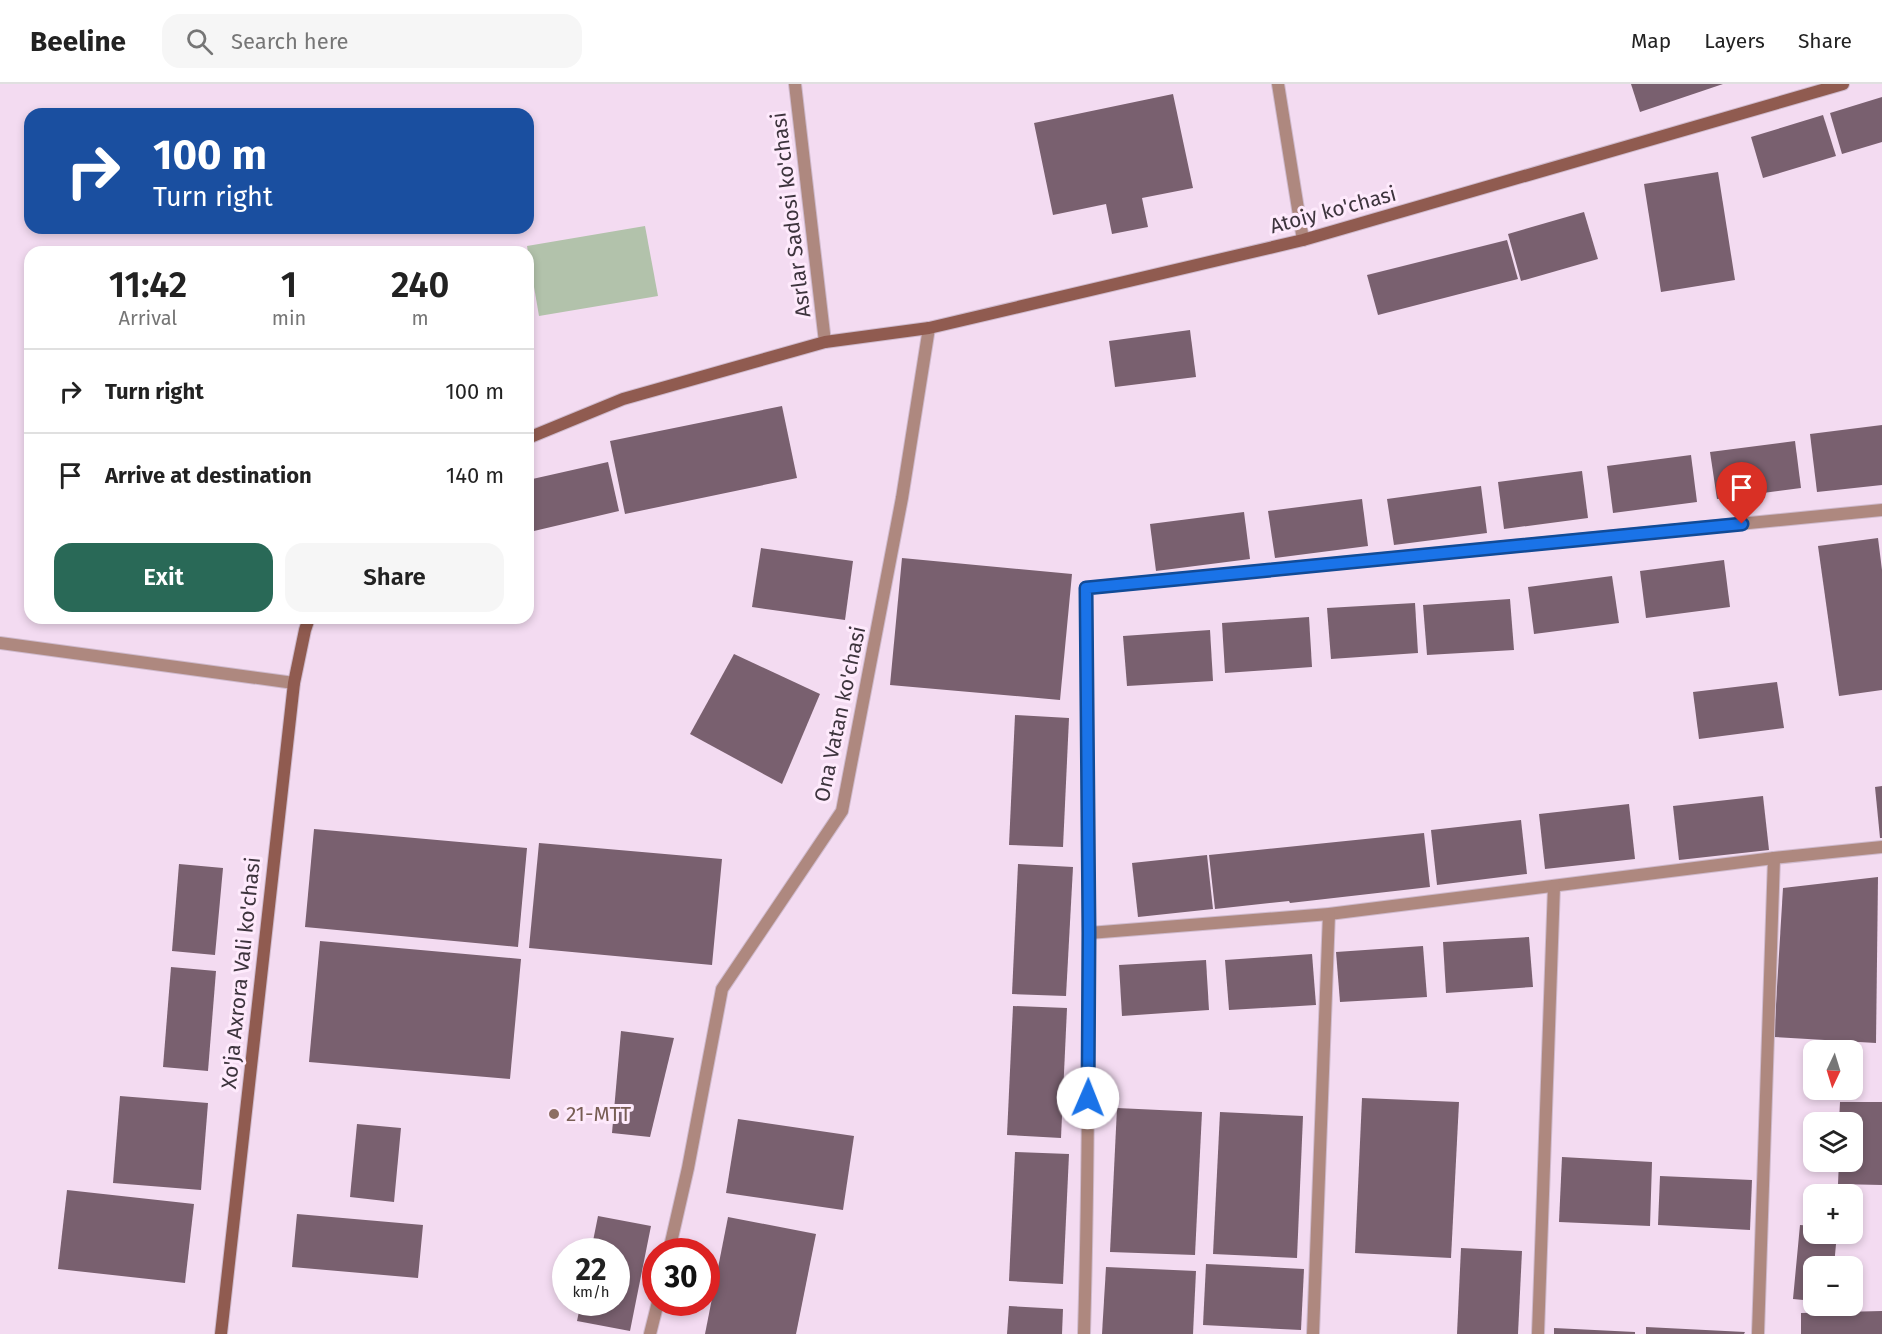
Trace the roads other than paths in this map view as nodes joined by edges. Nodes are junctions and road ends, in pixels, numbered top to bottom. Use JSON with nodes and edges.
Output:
{"nodes":[{"id":1,"x":795,"y":84,"type":"edge"},
{"id":2,"x":1278,"y":84,"type":"edge"},
{"id":3,"x":1843,"y":84,"type":"edge"},
{"id":4,"x":1303,"y":240,"type":"junction"},
{"id":5,"x":929,"y":328,"type":"junction"},
{"id":6,"x":825,"y":342,"type":"junction"},
{"id":7,"x":534,"y":436,"type":"edge"},
{"id":8,"x":1882,"y":510,"type":"edge"},
{"id":9,"x":307,"y":624,"type":"edge"},
{"id":10,"x":0,"y":643,"type":"edge"},
{"id":11,"x":294,"y":683,"type":"junction"},
{"id":12,"x":1882,"y":848,"type":"edge"},
{"id":13,"x":1774,"y":858,"type":"junction"},
{"id":14,"x":1554,"y":886,"type":"junction"},
{"id":15,"x":1329,"y":914,"type":"junction"},
{"id":16,"x":1089,"y":933,"type":"junction"},
{"id":17,"x":672,"y":1238,"type":"edge"},
{"id":18,"x":654,"y":1316,"type":"edge"},
{"id":19,"x":220,"y":1334,"type":"edge"},
{"id":20,"x":650,"y":1334,"type":"edge"},
{"id":21,"x":1084,"y":1334,"type":"edge"},
{"id":22,"x":1313,"y":1334,"type":"edge"},
{"id":23,"x":1538,"y":1334,"type":"edge"},
{"id":24,"x":1758,"y":1334,"type":"edge"}],
"edges":[{"from":1,"to":6,"type":"street","name":"Asrlar Sadosi ko'chasi"},
{"from":2,"to":4,"type":"street"},
{"from":3,"to":4,"type":"street","name":"Atoiy ko'chasi"},
{"from":4,"to":5,"type":"street","name":"Atoiy ko'chasi"},
{"from":5,"to":6,"type":"street","name":"Atoiy ko'chasi"},
{"from":5,"to":17,"type":"street","name":"Ona Vatan ko'chasi"},
{"from":6,"to":7,"type":"street"},
{"from":8,"to":16,"type":"street"},
{"from":9,"to":11,"type":"street","name":"Xo'ja Axrora Vali ko'chasi"},
{"from":10,"to":11,"type":"street"},
{"from":11,"to":19,"type":"street","name":"Xo'ja Axrora Vali ko'chasi"},
{"from":12,"to":13,"type":"street"},
{"from":13,"to":14,"type":"street"},
{"from":13,"to":24,"type":"street"},
{"from":14,"to":15,"type":"street"},
{"from":14,"to":23,"type":"street"},
{"from":15,"to":16,"type":"street"},
{"from":15,"to":22,"type":"street"},
{"from":16,"to":21,"type":"street"},
{"from":18,"to":20,"type":"street"}]}
